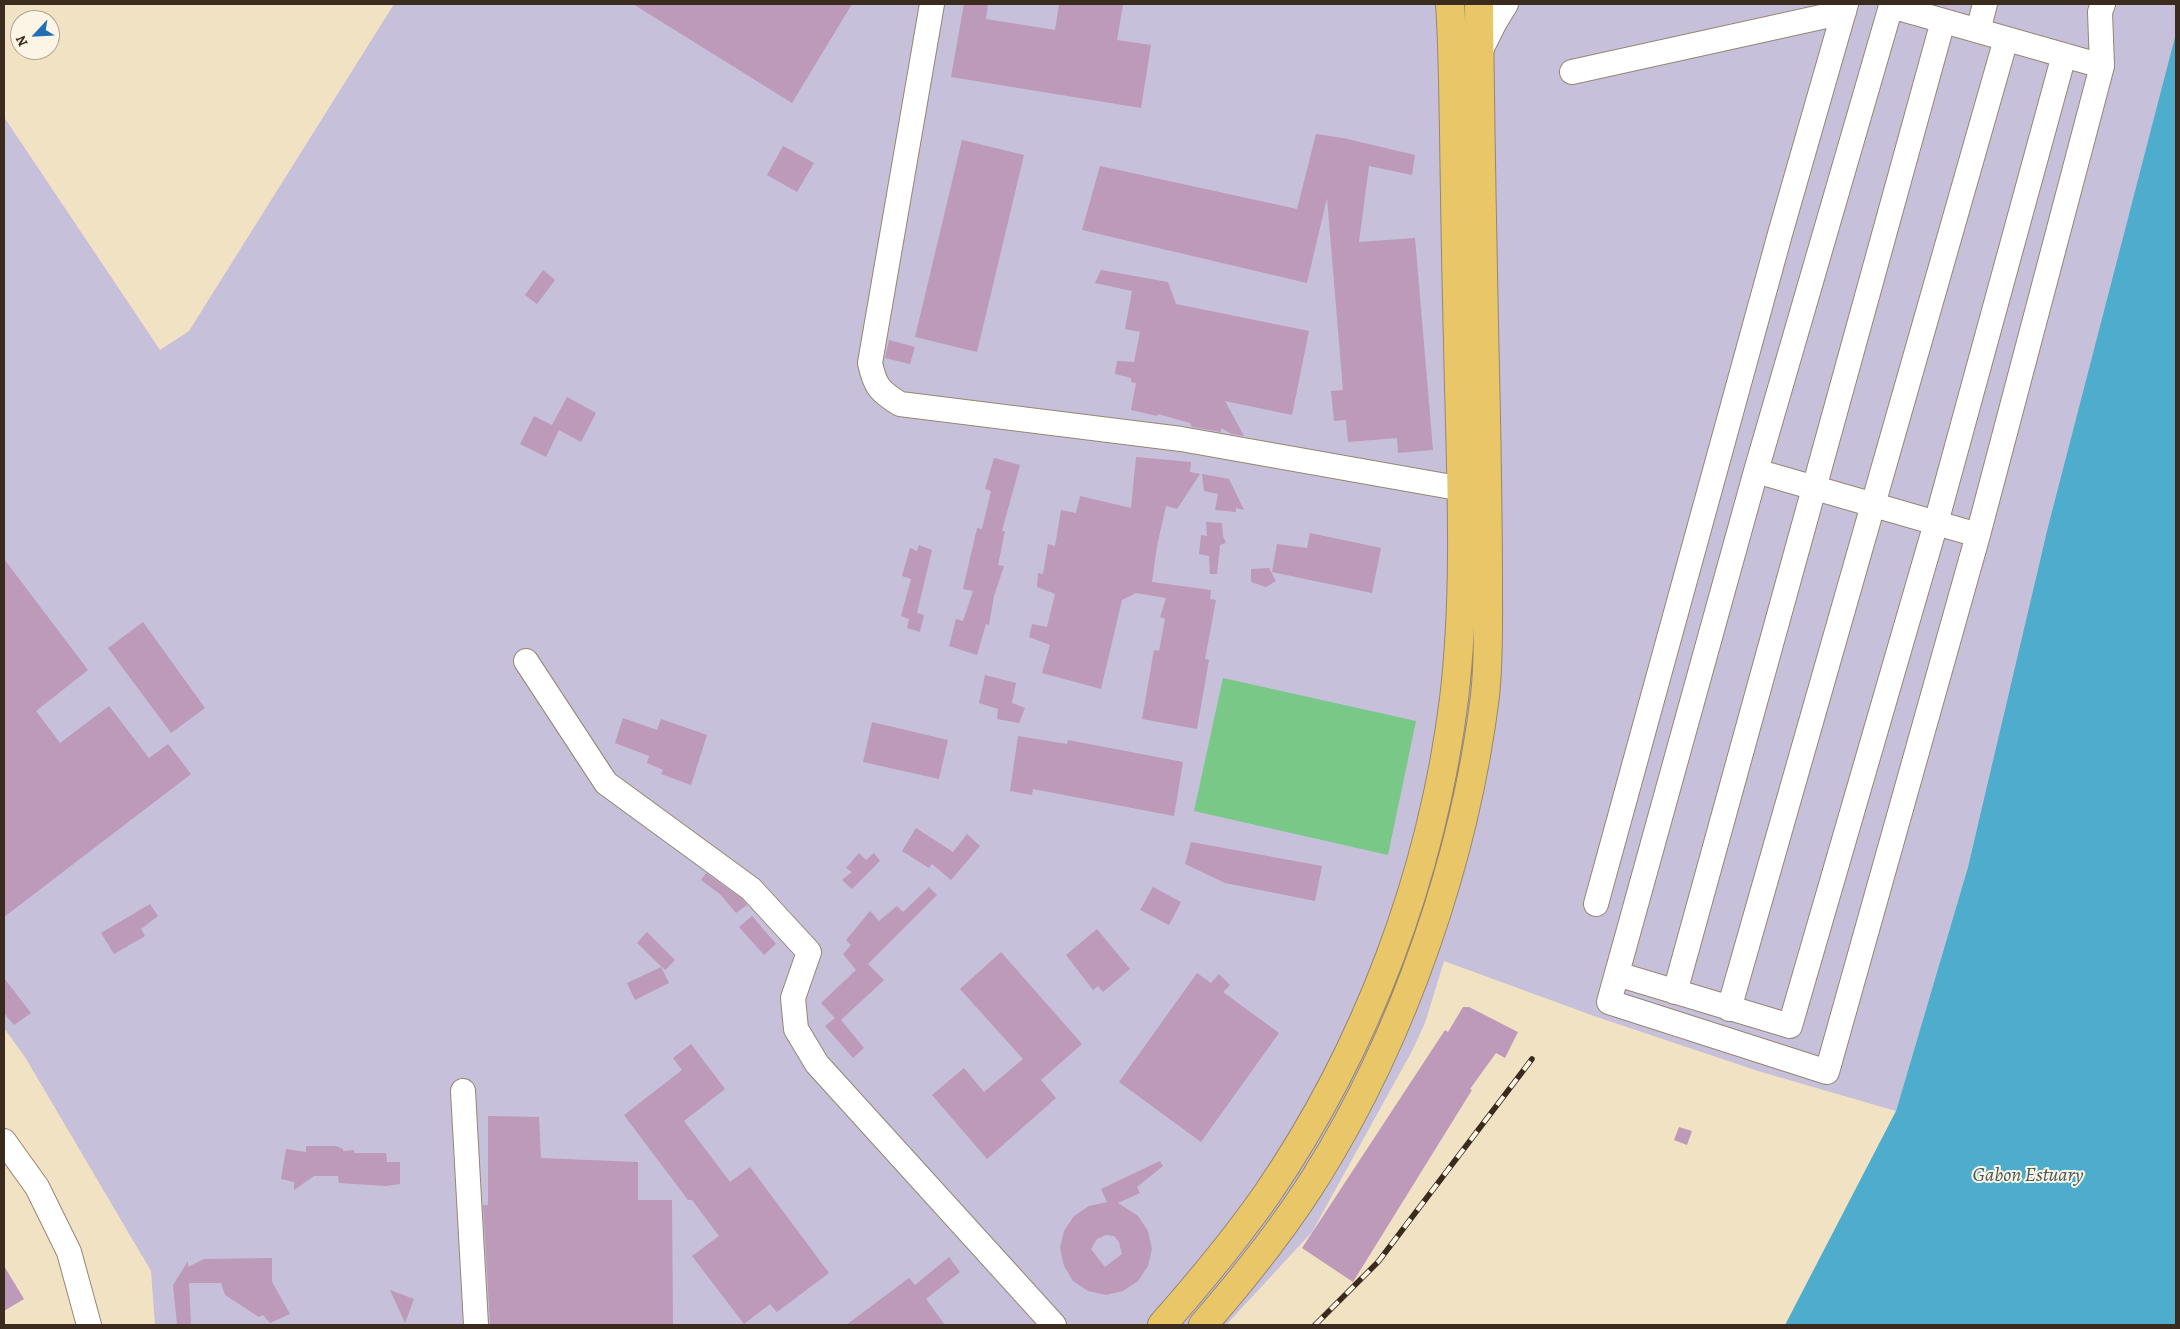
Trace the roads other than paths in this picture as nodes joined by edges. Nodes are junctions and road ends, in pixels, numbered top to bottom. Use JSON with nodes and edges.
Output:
{"nodes":[{"id":1,"x":932,"y":4,"type":"edge"},
{"id":2,"x":1450,"y":4,"type":"edge"},
{"id":3,"x":1479,"y":4,"type":"edge"},
{"id":4,"x":1506,"y":4,"type":"edge"},
{"id":5,"x":1985,"y":4,"type":"edge"},
{"id":6,"x":2103,"y":4,"type":"edge"},
{"id":7,"x":1891,"y":5,"type":"edge"},
{"id":8,"x":1845,"y":8,"type":"edge"},
{"id":9,"x":1943,"y":21,"type":"junction"},
{"id":10,"x":1978,"y":31,"type":"junction"},
{"id":11,"x":2006,"y":39,"type":"junction"},
{"id":12,"x":1479,"y":54,"type":"junction"},
{"id":13,"x":2064,"y":55,"type":"junction"},
{"id":14,"x":2102,"y":66,"type":"junction"},
{"id":15,"x":1572,"y":72,"type":"dead end"},
{"id":16,"x":1756,"y":471,"type":"junction"},
{"id":17,"x":1815,"y":488,"type":"junction"},
{"id":18,"x":1461,"y":490,"type":"junction"},
{"id":19,"x":1488,"y":493,"type":"junction"},
{"id":20,"x":1872,"y":504,"type":"junction"},
{"id":21,"x":1936,"y":523,"type":"junction"},
{"id":22,"x":1978,"y":535,"type":"junction"},
{"id":23,"x":526,"y":661,"type":"dead end"},
{"id":24,"x":1596,"y":904,"type":"dead end"},
{"id":25,"x":1617,"y":974,"type":"junction"},
{"id":26,"x":1675,"y":992,"type":"junction"},
{"id":27,"x":1729,"y":1008,"type":"junction"},
{"id":28,"x":463,"y":1091,"type":"dead end"},
{"id":29,"x":4,"y":1141,"type":"edge"},
{"id":30,"x":89,"y":1325,"type":"edge"},
{"id":31,"x":476,"y":1325,"type":"edge"},
{"id":32,"x":1054,"y":1325,"type":"edge"},
{"id":33,"x":1162,"y":1325,"type":"edge"},
{"id":34,"x":1203,"y":1325,"type":"edge"}],
"edges":[{"from":1,"to":18,"type":"street"},
{"from":2,"to":18,"type":"highway"},
{"from":3,"to":12,"type":"highway"},
{"from":4,"to":12,"type":"street"},
{"from":5,"to":10,"type":"street"},
{"from":6,"to":14,"type":"street"},
{"from":7,"to":9,"type":"street"},
{"from":7,"to":16,"type":"street"},
{"from":8,"to":15,"type":"street"},
{"from":8,"to":24,"type":"street"},
{"from":9,"to":10,"type":"street"},
{"from":9,"to":17,"type":"street"},
{"from":10,"to":11,"type":"street"},
{"from":11,"to":13,"type":"street"},
{"from":11,"to":20,"type":"street"},
{"from":12,"to":19,"type":"highway"},
{"from":13,"to":14,"type":"street"},
{"from":13,"to":21,"type":"street"},
{"from":14,"to":22,"type":"street"},
{"from":16,"to":17,"type":"street"},
{"from":16,"to":25,"type":"street"},
{"from":17,"to":20,"type":"street"},
{"from":17,"to":26,"type":"street"},
{"from":18,"to":19,"type":"street"},
{"from":18,"to":33,"type":"highway"},
{"from":19,"to":34,"type":"highway"},
{"from":20,"to":21,"type":"street"},
{"from":20,"to":27,"type":"street"},
{"from":21,"to":22,"type":"street"},
{"from":21,"to":27,"type":"street"},
{"from":22,"to":25,"type":"street"},
{"from":23,"to":32,"type":"street"},
{"from":25,"to":26,"type":"street"},
{"from":26,"to":27,"type":"street"},
{"from":28,"to":31,"type":"street"},
{"from":29,"to":30,"type":"street"}]}
